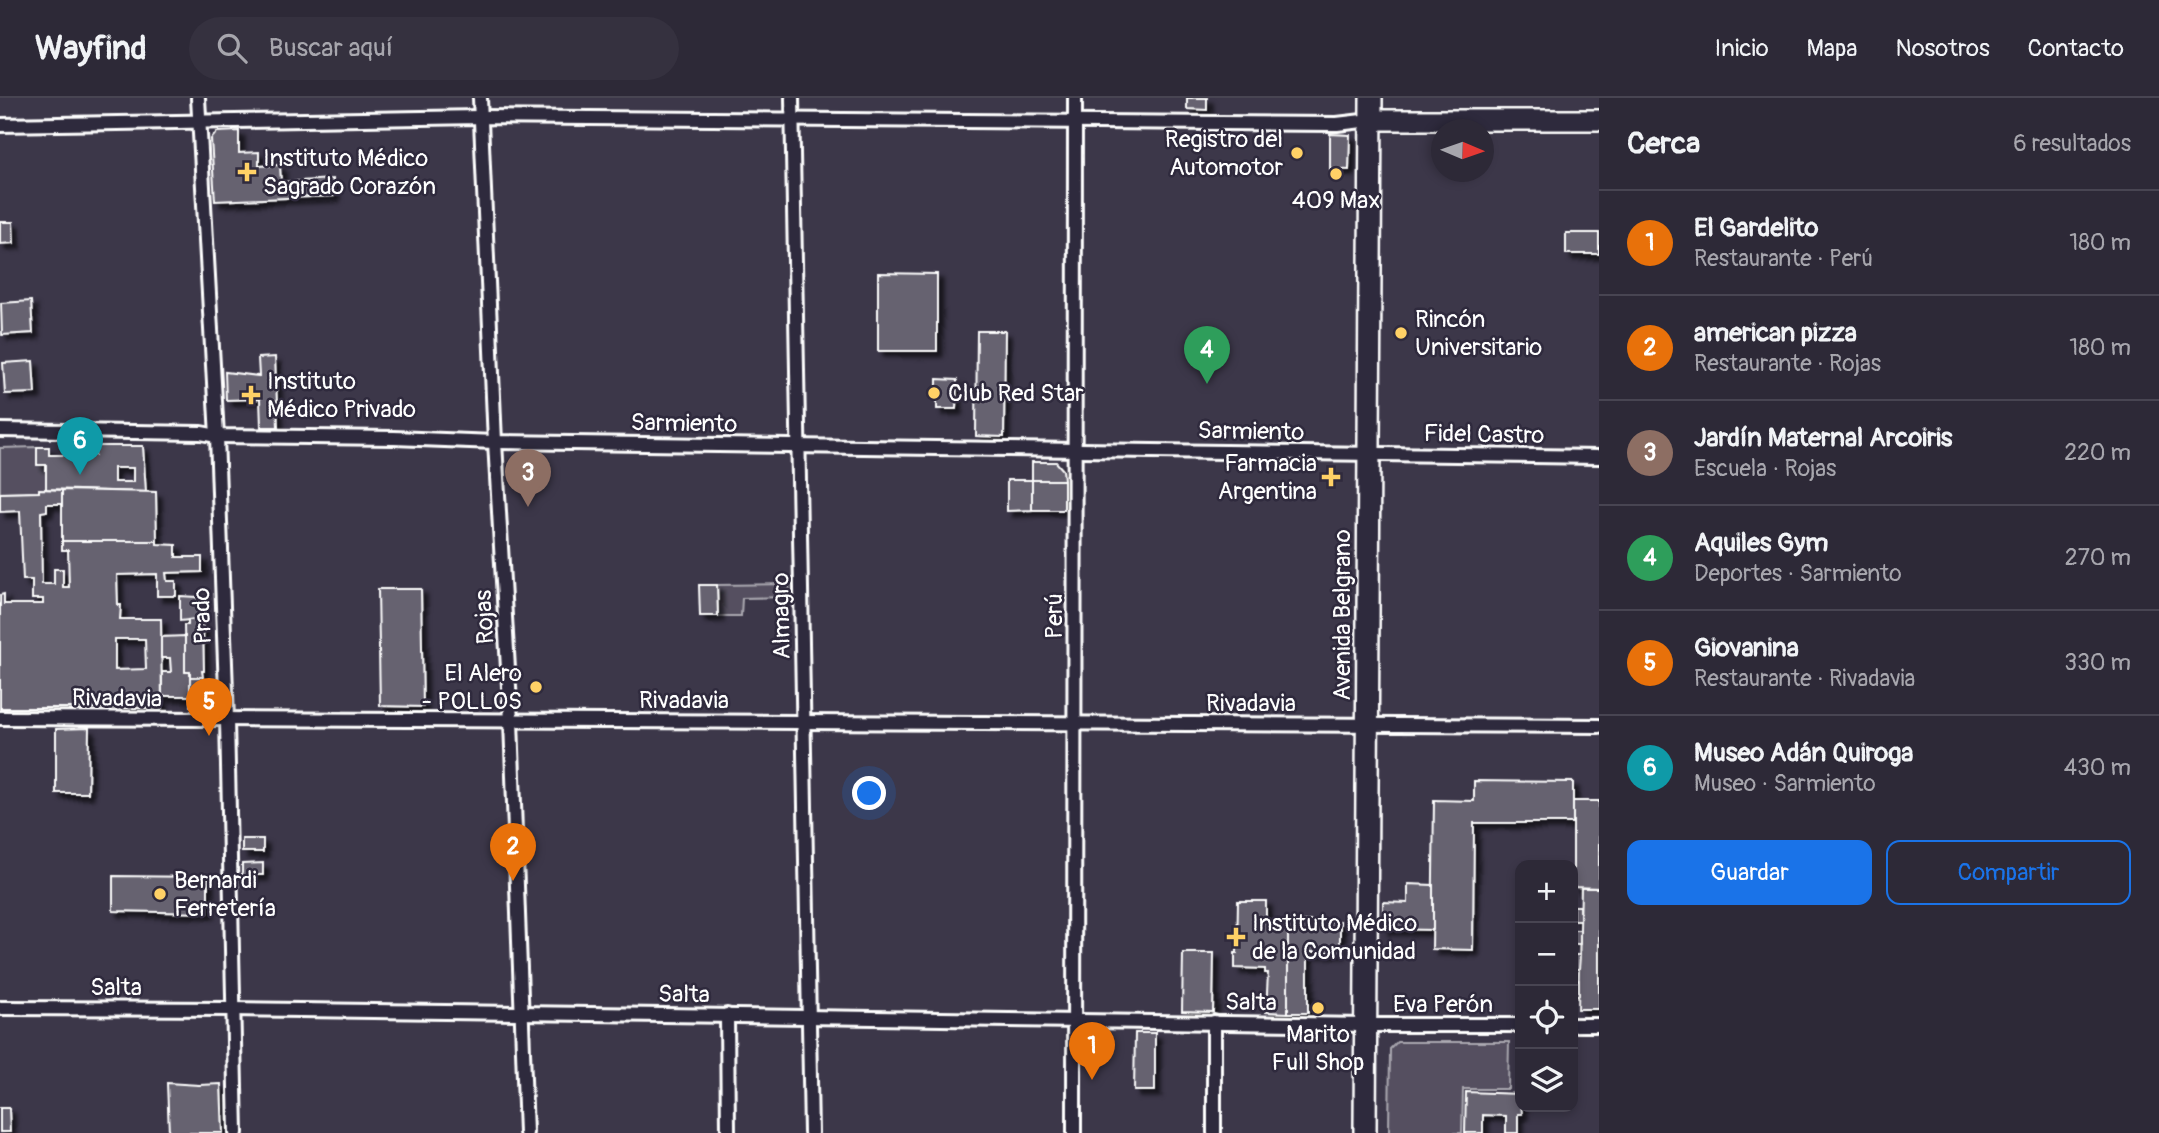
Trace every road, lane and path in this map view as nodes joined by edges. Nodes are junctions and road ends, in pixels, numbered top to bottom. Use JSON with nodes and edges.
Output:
{"nodes":[{"id":1,"x":198,"y":98,"type":"edge"},
{"id":2,"x":480,"y":98,"type":"edge"},
{"id":3,"x":792,"y":98,"type":"edge"},
{"id":4,"x":1075,"y":98,"type":"edge"},
{"id":5,"x":1371,"y":98,"type":"edge"},
{"id":6,"x":480,"y":117,"type":"junction"},
{"id":7,"x":791,"y":119,"type":"junction"},
{"id":8,"x":199,"y":120,"type":"junction"},
{"id":9,"x":1371,"y":120,"type":"junction"},
{"id":10,"x":1599,"y":120,"type":"edge"},
{"id":11,"x":1075,"y":122,"type":"junction"},
{"id":12,"x":0,"y":125,"type":"edge"},
{"id":13,"x":0,"y":430,"type":"edge"},
{"id":14,"x":217,"y":436,"type":"junction"},
{"id":15,"x":495,"y":442,"type":"junction"},
{"id":16,"x":799,"y":446,"type":"junction"},
{"id":17,"x":1074,"y":449,"type":"junction"},
{"id":18,"x":1368,"y":454,"type":"junction"},
{"id":19,"x":1599,"y":457,"type":"edge"},
{"id":20,"x":0,"y":718,"type":"edge"},
{"id":21,"x":227,"y":720,"type":"junction"},
{"id":22,"x":511,"y":721,"type":"junction"},
{"id":23,"x":803,"y":722,"type":"junction"},
{"id":24,"x":1075,"y":724,"type":"junction"},
{"id":25,"x":1368,"y":724,"type":"junction"},
{"id":26,"x":1599,"y":726,"type":"edge"},
{"id":27,"x":0,"y":1008,"type":"edge"},
{"id":28,"x":232,"y":1009,"type":"junction"},
{"id":29,"x":522,"y":1013,"type":"junction"},
{"id":30,"x":727,"y":1016,"type":"junction"},
{"id":31,"x":809,"y":1016,"type":"junction"},
{"id":32,"x":1074,"y":1020,"type":"junction"},
{"id":33,"x":1214,"y":1022,"type":"junction"},
{"id":34,"x":1367,"y":1025,"type":"junction"},
{"id":35,"x":1515,"y":1025,"type":"edge"},
{"id":36,"x":1578,"y":1025,"type":"edge"},
{"id":37,"x":1599,"y":1025,"type":"edge"},
{"id":38,"x":236,"y":1133,"type":"edge"},
{"id":39,"x":526,"y":1133,"type":"edge"},
{"id":40,"x":728,"y":1133,"type":"edge"},
{"id":41,"x":811,"y":1133,"type":"edge"},
{"id":42,"x":1074,"y":1133,"type":"edge"},
{"id":43,"x":1214,"y":1133,"type":"edge"},
{"id":44,"x":1365,"y":1133,"type":"edge"}],
"edges":[{"from":1,"to":8,"type":"street","name":"Prado"},
{"from":2,"to":6,"type":"street","name":"Rojas"},
{"from":3,"to":7,"type":"street","name":"Almagro"},
{"from":4,"to":11,"type":"street","name":"Perú"},
{"from":5,"to":9,"type":"main road","name":"Avenida Belgrano"},
{"from":6,"to":7,"type":"street"},
{"from":6,"to":8,"type":"street"},
{"from":6,"to":15,"type":"street","name":"Rojas"},
{"from":7,"to":11,"type":"street"},
{"from":7,"to":16,"type":"street","name":"Almagro"},
{"from":8,"to":12,"type":"street"},
{"from":8,"to":14,"type":"street","name":"Prado"},
{"from":9,"to":10,"type":"main road"},
{"from":9,"to":11,"type":"street"},
{"from":9,"to":18,"type":"main road","name":"Avenida Belgrano"},
{"from":11,"to":17,"type":"street","name":"Perú"},
{"from":13,"to":14,"type":"street","name":"Sarmiento"},
{"from":14,"to":15,"type":"street","name":"Sarmiento"},
{"from":14,"to":21,"type":"street","name":"Prado"},
{"from":15,"to":16,"type":"street","name":"Sarmiento"},
{"from":15,"to":22,"type":"street","name":"Rojas"},
{"from":16,"to":17,"type":"street","name":"Sarmiento"},
{"from":16,"to":23,"type":"street","name":"Almagro"},
{"from":17,"to":18,"type":"street","name":"Sarmiento"},
{"from":17,"to":24,"type":"street","name":"Perú"},
{"from":18,"to":19,"type":"street","name":"Fidel Castro"},
{"from":18,"to":25,"type":"main road","name":"Avenida Belgrano"},
{"from":20,"to":21,"type":"street","name":"Rivadavia"},
{"from":21,"to":22,"type":"street","name":"Rivadavia"},
{"from":21,"to":28,"type":"street","name":"Prado"},
{"from":22,"to":23,"type":"street","name":"Rivadavia"},
{"from":22,"to":29,"type":"street","name":"Rojas"},
{"from":23,"to":24,"type":"street","name":"Rivadavia"},
{"from":23,"to":31,"type":"street","name":"Almagro"},
{"from":24,"to":25,"type":"street","name":"Rivadavia"},
{"from":24,"to":32,"type":"street","name":"Perú"},
{"from":25,"to":26,"type":"street","name":"Rivadavia"},
{"from":25,"to":34,"type":"main road","name":"Avenida Belgrano"},
{"from":27,"to":28,"type":"street","name":"Salta"},
{"from":28,"to":29,"type":"street","name":"Salta"},
{"from":28,"to":38,"type":"street","name":"Prado"},
{"from":29,"to":30,"type":"street","name":"Salta"},
{"from":29,"to":39,"type":"street","name":"Rojas"},
{"from":30,"to":31,"type":"street","name":"Salta"},
{"from":30,"to":40,"type":"street"},
{"from":31,"to":32,"type":"street","name":"Salta"},
{"from":31,"to":41,"type":"street","name":"Almagro"},
{"from":32,"to":33,"type":"street","name":"Salta"},
{"from":32,"to":42,"type":"street","name":"Perú"},
{"from":33,"to":34,"type":"street","name":"Salta"},
{"from":33,"to":43,"type":"street"},
{"from":34,"to":35,"type":"street","name":"Eva Perón"},
{"from":34,"to":44,"type":"main road","name":"Avenida Belgrano"},
{"from":36,"to":37,"type":"street"}]}
